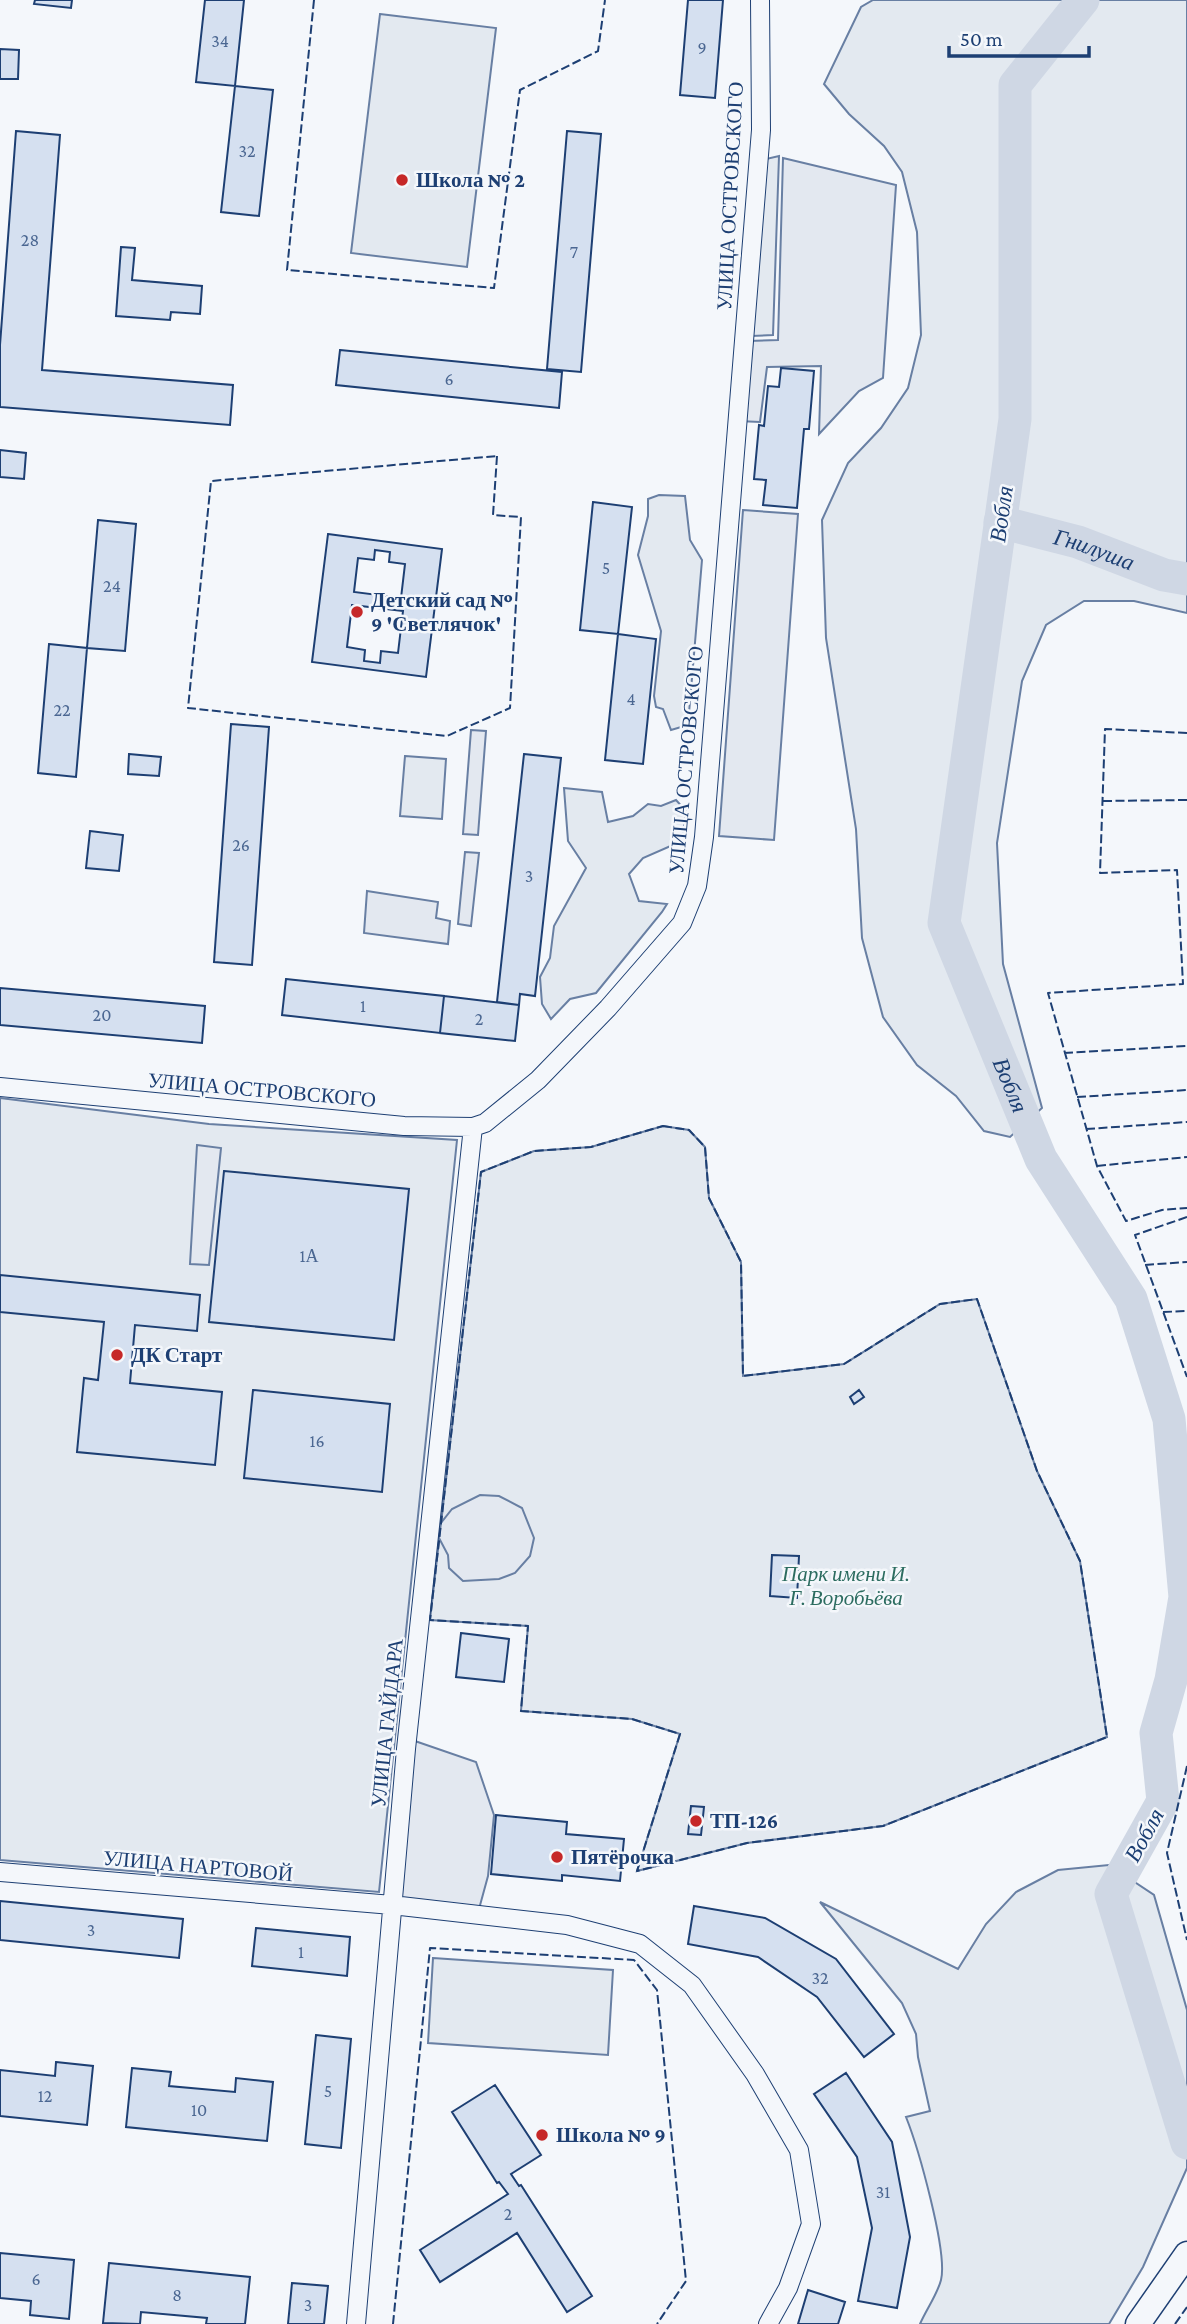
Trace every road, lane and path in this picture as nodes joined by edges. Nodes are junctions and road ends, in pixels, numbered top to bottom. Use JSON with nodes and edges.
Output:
{"nodes":[{"id":1,"x":760,"y":0,"type":"edge"},
{"id":2,"x":0,"y":1087,"type":"edge"},
{"id":3,"x":473,"y":1127,"type":"junction"},
{"id":4,"x":0,"y":1872,"type":"edge"},
{"id":5,"x":392,"y":1905,"type":"junction"},
{"id":6,"x":1187,"y":2254,"type":"edge"},
{"id":7,"x":356,"y":2324,"type":"edge"},
{"id":8,"x":768,"y":2324,"type":"edge"},
{"id":9,"x":1138,"y":2324,"type":"edge"}],
"edges":[{"from":1,"to":3,"type":"street","name":"УЛИЦА ОСТРОВСКОГО"},
{"from":2,"to":3,"type":"street","name":"УЛИЦА ОСТРОВСКОГО"},
{"from":3,"to":5,"type":"street","name":"УЛИЦА ГАЙДАРА"},
{"from":4,"to":5,"type":"street","name":"УЛИЦА НАРТОВОЙ"},
{"from":5,"to":7,"type":"street","name":"УЛИЦА ГАЙДАРА"},
{"from":5,"to":8,"type":"street","name":"УЛИЦА НАРТОВОЙ"},
{"from":6,"to":9,"type":"main road"}]}
